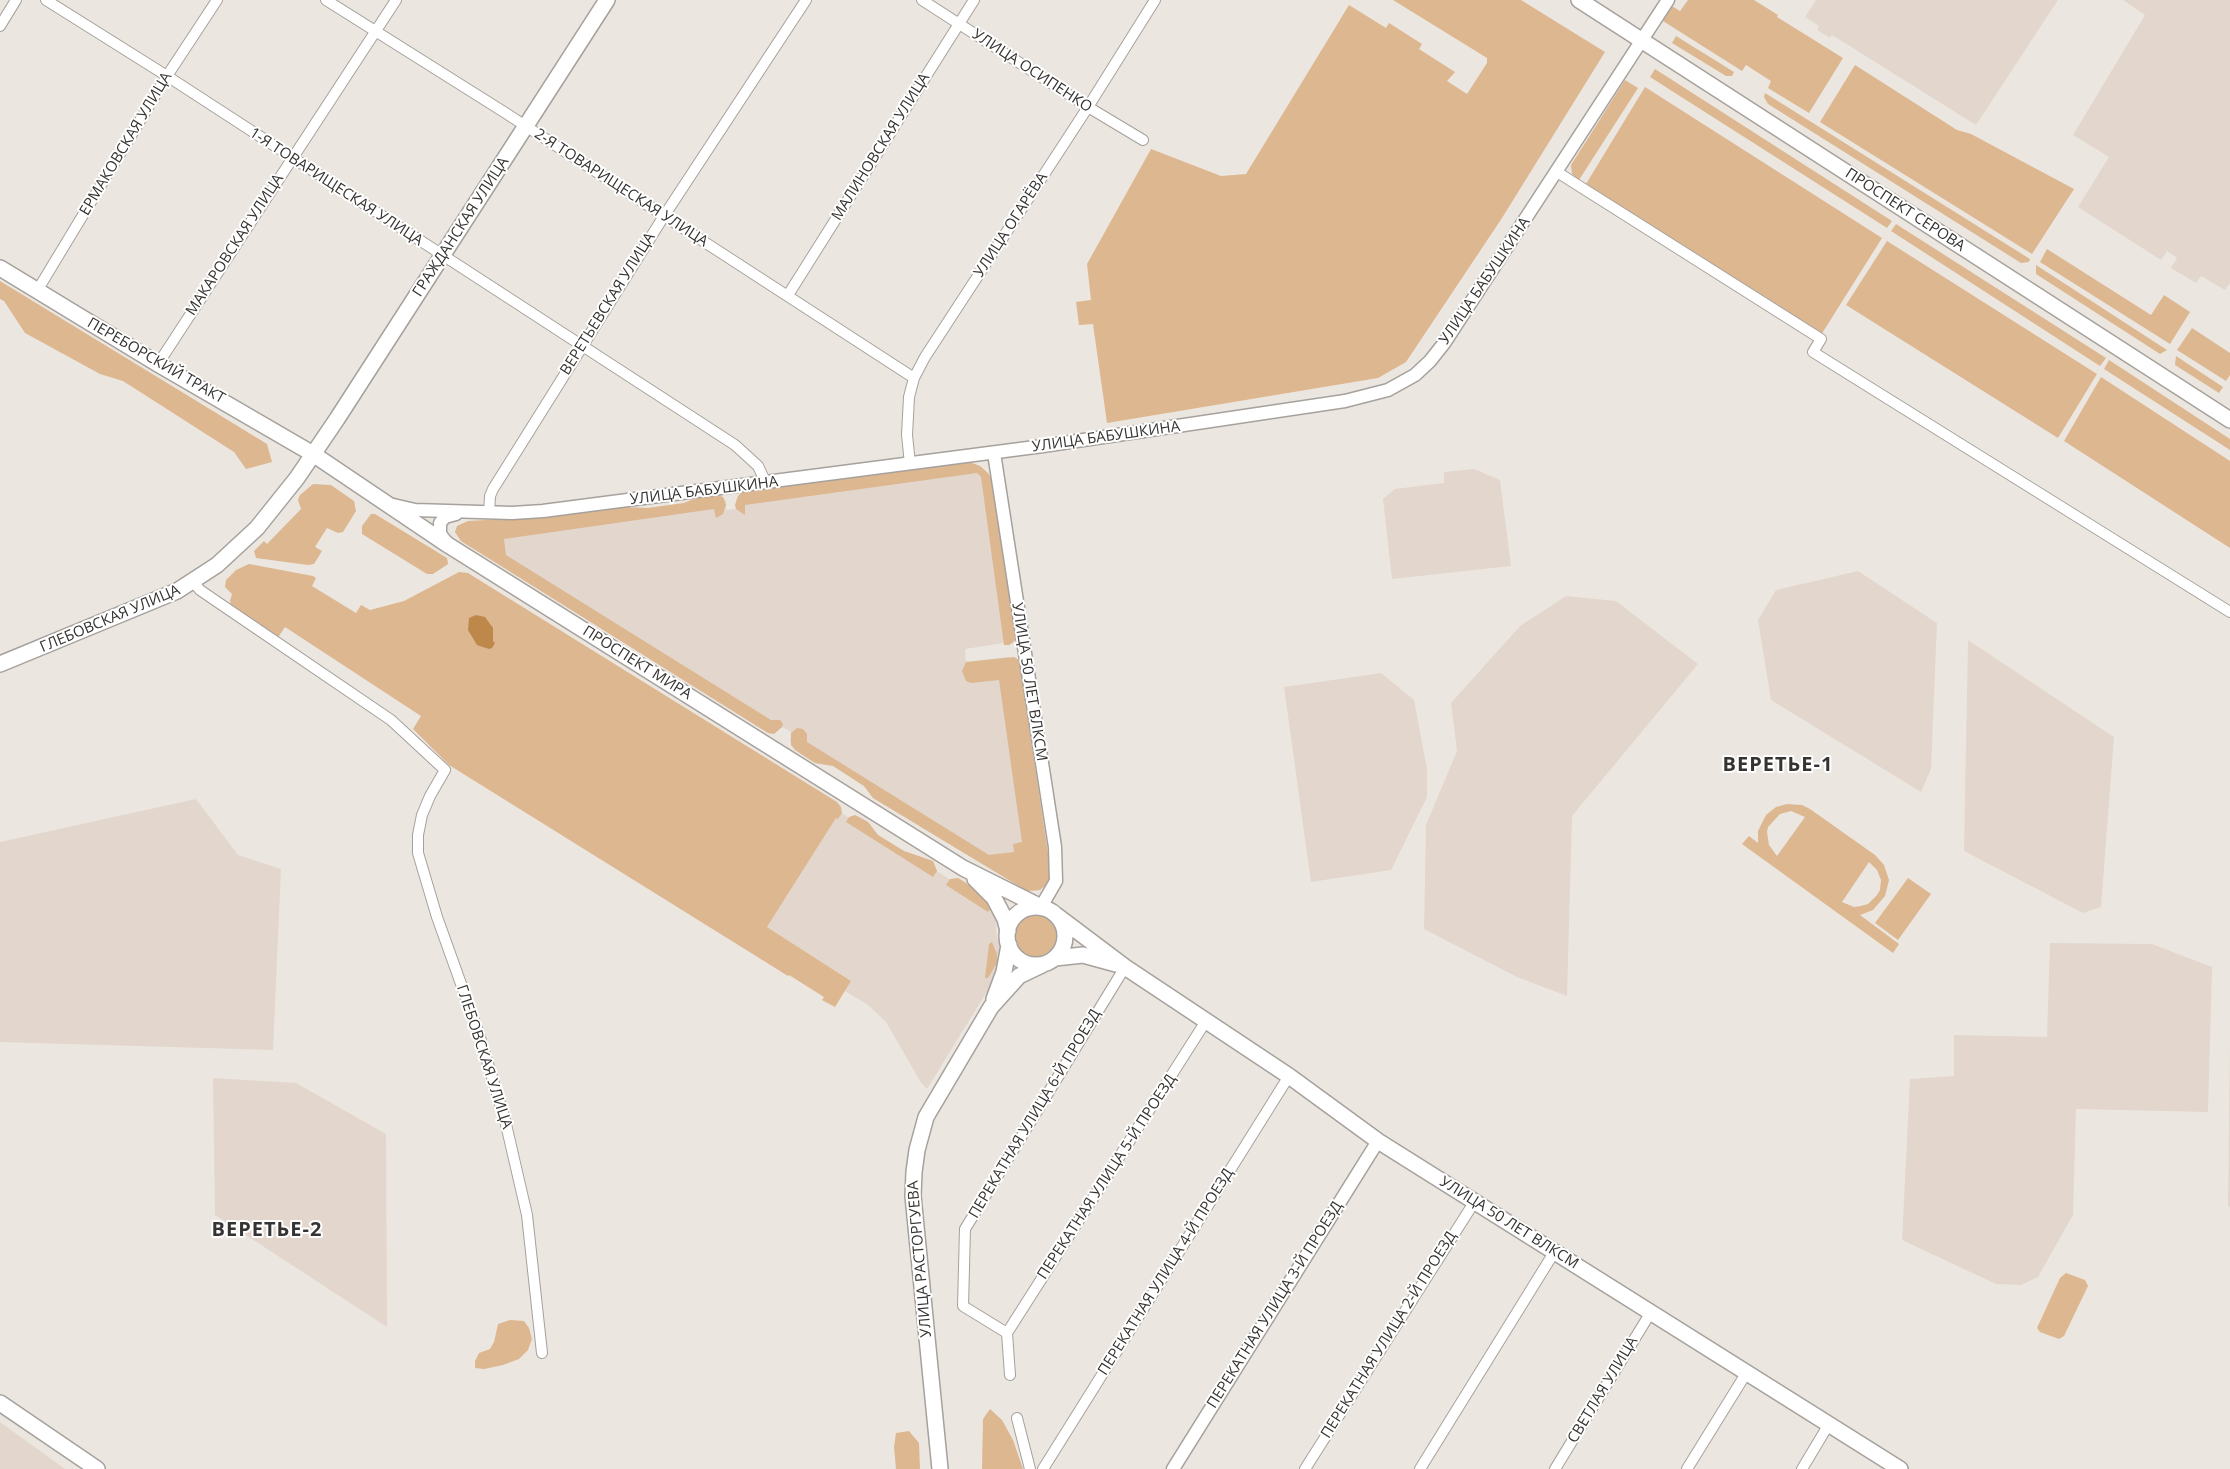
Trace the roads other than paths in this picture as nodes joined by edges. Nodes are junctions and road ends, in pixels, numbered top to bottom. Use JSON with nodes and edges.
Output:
{"nodes":[{"id":1,"x":16,"y":0,"type":"edge"},
{"id":2,"x":46,"y":0,"type":"edge"},
{"id":3,"x":217,"y":0,"type":"edge"},
{"id":4,"x":326,"y":0,"type":"edge"},
{"id":5,"x":396,"y":0,"type":"edge"},
{"id":6,"x":607,"y":0,"type":"edge"},
{"id":7,"x":806,"y":0,"type":"edge"},
{"id":8,"x":922,"y":0,"type":"edge"},
{"id":9,"x":974,"y":0,"type":"edge"},
{"id":10,"x":1155,"y":0,"type":"edge"},
{"id":11,"x":1579,"y":0,"type":"edge"},
{"id":12,"x":1668,"y":0,"type":"edge"},
{"id":13,"x":959,"y":23,"type":"junction"},
{"id":14,"x":0,"y":26,"type":"edge"},
{"id":15,"x":375,"y":33,"type":"junction"},
{"id":16,"x":1641,"y":40,"type":"junction"},
{"id":17,"x":167,"y":76,"type":"junction"},
{"id":18,"x":1088,"y":107,"type":"junction"},
{"id":19,"x":526,"y":127,"type":"junction"},
{"id":20,"x":1143,"y":140,"type":"dead end"},
{"id":21,"x":291,"y":158,"type":"junction"},
{"id":22,"x":1557,"y":172,"type":"junction"},
{"id":23,"x":664,"y":216,"type":"junction"},
{"id":24,"x":443,"y":256,"type":"junction"},
{"id":25,"x":0,"y":268,"type":"edge"},
{"id":26,"x":38,"y":291,"type":"junction"},
{"id":27,"x":788,"y":295,"type":"junction"},
{"id":28,"x":581,"y":347,"type":"junction"},
{"id":29,"x":158,"y":364,"type":"junction"},
{"id":30,"x":914,"y":378,"type":"junction"},
{"id":31,"x":2230,"y":420,"type":"edge"},
{"id":32,"x":994,"y":453,"type":"junction"},
{"id":33,"x":313,"y":454,"type":"junction"},
{"id":34,"x":910,"y":464,"type":"junction"},
{"id":35,"x":766,"y":483,"type":"junction"},
{"id":36,"x":389,"y":504,"type":"junction"},
{"id":37,"x":469,"y":512,"type":"junction"},
{"id":38,"x":489,"y":512,"type":"junction"},
{"id":39,"x":448,"y":545,"type":"junction"},
{"id":40,"x":193,"y":582,"type":"junction"},
{"id":41,"x":2230,"y":612,"type":"edge"},
{"id":42,"x":0,"y":664,"type":"edge"},
{"id":43,"x":963,"y":868,"type":"junction"},
{"id":44,"x":1041,"y":908,"type":"junction"},
{"id":45,"x":1056,"y":915,"type":"junction"},
{"id":46,"x":1008,"y":938,"type":"junction"},
{"id":47,"x":1049,"y":961,"type":"junction"},
{"id":48,"x":1124,"y":967,"type":"junction"},
{"id":49,"x":991,"y":1008,"type":"junction"},
{"id":50,"x":1206,"y":1021,"type":"junction"},
{"id":51,"x":1289,"y":1076,"type":"junction"},
{"id":52,"x":1378,"y":1141,"type":"junction"},
{"id":53,"x":1475,"y":1201,"type":"junction"},
{"id":54,"x":1555,"y":1251,"type":"junction"},
{"id":55,"x":1651,"y":1312,"type":"junction"},
{"id":56,"x":1007,"y":1332,"type":"junction"},
{"id":57,"x":542,"y":1353,"type":"dead end"},
{"id":58,"x":1747,"y":1372,"type":"junction"},
{"id":59,"x":1010,"y":1375,"type":"dead end"},
{"id":60,"x":0,"y":1403,"type":"edge"},
{"id":61,"x":1017,"y":1418,"type":"dead end"},
{"id":62,"x":1830,"y":1424,"type":"junction"},
{"id":63,"x":97,"y":1469,"type":"edge"},
{"id":64,"x":940,"y":1469,"type":"edge"},
{"id":65,"x":1030,"y":1469,"type":"edge"},
{"id":66,"x":1043,"y":1469,"type":"edge"},
{"id":67,"x":1173,"y":1469,"type":"edge"},
{"id":68,"x":1305,"y":1469,"type":"edge"},
{"id":69,"x":1420,"y":1469,"type":"edge"},
{"id":70,"x":1555,"y":1469,"type":"edge"},
{"id":71,"x":1687,"y":1469,"type":"edge"},
{"id":72,"x":1802,"y":1469,"type":"edge"},
{"id":73,"x":1900,"y":1469,"type":"edge"}],
"edges":[{"from":1,"to":14,"type":"street"},
{"from":2,"to":17,"type":"street","name":"1-Я ТОВАРИЩЕСКАЯ УЛИЦА"},
{"from":3,"to":17,"type":"street","name":"ЕРМАКОВСКАЯ УЛИЦА"},
{"from":4,"to":15,"type":"street","name":"2-Я ТОВАРИЩЕСКАЯ УЛИЦА"},
{"from":5,"to":15,"type":"street","name":"МАКАРОВСКАЯ УЛИЦА"},
{"from":6,"to":19,"type":"main road","name":"ГРАЖДАНСКАЯ УЛИЦА"},
{"from":7,"to":23,"type":"street","name":"ВЕРЕТЬЕВСКАЯ УЛИЦА"},
{"from":8,"to":13,"type":"street","name":"УЛИЦА ОСИПЕНКО"},
{"from":9,"to":13,"type":"street","name":"МАЛИНОВСКАЯ УЛИЦА"},
{"from":10,"to":18,"type":"street","name":"УЛИЦА ОГАРЁВА"},
{"from":11,"to":16,"type":"main road","name":"ПРОСПЕКТ СЕРОВА"},
{"from":12,"to":16,"type":"street","name":"УЛИЦА БАБУШКИНА"},
{"from":13,"to":18,"type":"street","name":"УЛИЦА ОСИПЕНКО"},
{"from":13,"to":27,"type":"street","name":"МАЛИНОВСКАЯ УЛИЦА"},
{"from":15,"to":19,"type":"street","name":"2-Я ТОВАРИЩЕСКАЯ УЛИЦА"},
{"from":15,"to":21,"type":"street","name":"МАКАРОВСКАЯ УЛИЦА"},
{"from":16,"to":22,"type":"street","name":"УЛИЦА БАБУШКИНА"},
{"from":16,"to":31,"type":"main road","name":"ПРОСПЕКТ СЕРОВА"},
{"from":17,"to":21,"type":"street","name":"1-Я ТОВАРИЩЕСКАЯ УЛИЦА"},
{"from":17,"to":26,"type":"street","name":"ЕРМАКОВСКАЯ УЛИЦА"},
{"from":18,"to":20,"type":"street","name":"УЛИЦА ОСИПЕНКО"},
{"from":18,"to":30,"type":"street","name":"УЛИЦА ОГАРЁВА"},
{"from":19,"to":23,"type":"street","name":"2-Я ТОВАРИЩЕСКАЯ УЛИЦА"},
{"from":19,"to":24,"type":"main road","name":"ГРАЖДАНСКАЯ УЛИЦА"},
{"from":21,"to":24,"type":"street","name":"1-Я ТОВАРИЩЕСКАЯ УЛИЦА"},
{"from":21,"to":29,"type":"street","name":"МАКАРОВСКАЯ УЛИЦА"},
{"from":22,"to":32,"type":"street","name":"УЛИЦА БАБУШКИНА"},
{"from":22,"to":41,"type":"street"},
{"from":23,"to":27,"type":"street","name":"2-Я ТОВАРИЩЕСКАЯ УЛИЦА"},
{"from":23,"to":28,"type":"street","name":"ВЕРЕТЬЕВСКАЯ УЛИЦА"},
{"from":24,"to":28,"type":"street","name":"1-Я ТОВАРИЩЕСКАЯ УЛИЦА"},
{"from":24,"to":33,"type":"main road","name":"ГРАЖДАНСКАЯ УЛИЦА"},
{"from":25,"to":26,"type":"main road","name":"ПЕРЕБОРСКИЙ ТРАКТ"},
{"from":26,"to":29,"type":"main road","name":"ПЕРЕБОРСКИЙ ТРАКТ"},
{"from":27,"to":30,"type":"street","name":"2-Я ТОВАРИЩЕСКАЯ УЛИЦА"},
{"from":28,"to":35,"type":"street","name":"1-Я ТОВАРИЩЕСКАЯ УЛИЦА"},
{"from":28,"to":38,"type":"street","name":"ВЕРЕТЬЕВСКАЯ УЛИЦА"},
{"from":29,"to":33,"type":"main road","name":"ПЕРЕБОРСКИЙ ТРАКТ"},
{"from":30,"to":34,"type":"street","name":"УЛИЦА ОГАРЁВА"},
{"from":32,"to":34,"type":"street","name":"УЛИЦА БАБУШКИНА"},
{"from":32,"to":44,"type":"street","name":"УЛИЦА 50 ЛЕТ ВЛКСМ"},
{"from":33,"to":36,"type":"main road","name":"ПРОСПЕКТ МИРА"},
{"from":33,"to":40,"type":"main road","name":"ГЛЕБОВСКАЯ УЛИЦА"},
{"from":34,"to":35,"type":"street","name":"УЛИЦА БАБУШКИНА"},
{"from":35,"to":38,"type":"street","name":"УЛИЦА БАБУШКИНА"},
{"from":36,"to":37,"type":"street","name":"УЛИЦА БАБУШКИНА"},
{"from":36,"to":39,"type":"main road","name":"ПРОСПЕКТ МИРА"},
{"from":37,"to":38,"type":"street","name":"УЛИЦА БАБУШКИНА"},
{"from":37,"to":39,"type":"street"},
{"from":39,"to":43,"type":"main road","name":"ПРОСПЕКТ МИРА"},
{"from":40,"to":42,"type":"main road","name":"ГЛЕБОВСКАЯ УЛИЦА"},
{"from":40,"to":57,"type":"street","name":"ГЛЕБОВСКАЯ УЛИЦА"},
{"from":43,"to":44,"type":"main road","name":"ПРОСПЕКТ МИРА"},
{"from":43,"to":46,"type":"main road","name":"ПРОСПЕКТ МИРА"},
{"from":44,"to":45,"type":"main road","name":"УЛИЦА 50 ЛЕТ ВЛКСМ"},
{"from":44,"to":46,"type":"main road"},
{"from":45,"to":47,"type":"main road"},
{"from":45,"to":48,"type":"main road","name":"УЛИЦА 50 ЛЕТ ВЛКСМ"},
{"from":46,"to":47,"type":"main road","name":"УЛИЦА 50 ЛЕТ ВЛКСМ"},
{"from":46,"to":49,"type":"main road","name":"УЛИЦА РАСТОРГУЕВА"},
{"from":47,"to":48,"type":"main road","name":"УЛИЦА 50 ЛЕТ ВЛКСМ"},
{"from":47,"to":49,"type":"main road","name":"УЛИЦА РАСТОРГУЕВА"},
{"from":48,"to":50,"type":"main road","name":"УЛИЦА 50 ЛЕТ ВЛКСМ"},
{"from":48,"to":56,"type":"street","name":"ПЕРЕКАТНАЯ УЛИЦА 6-Й ПРОЕЗД"},
{"from":49,"to":64,"type":"main road","name":"УЛИЦА РАСТОРГУЕВА"},
{"from":50,"to":51,"type":"main road","name":"УЛИЦА 50 ЛЕТ ВЛКСМ"},
{"from":50,"to":56,"type":"street","name":"ПЕРЕКАТНАЯ УЛИЦА 5-Й ПРОЕЗД"},
{"from":51,"to":52,"type":"main road","name":"УЛИЦА 50 ЛЕТ ВЛКСМ"},
{"from":51,"to":66,"type":"street","name":"ПЕРЕКАТНАЯ УЛИЦА 4-Й ПРОЕЗД"},
{"from":52,"to":53,"type":"main road","name":"УЛИЦА 50 ЛЕТ ВЛКСМ"},
{"from":52,"to":67,"type":"street","name":"ПЕРЕКАТНАЯ УЛИЦА 3-Й ПРОЕЗД"},
{"from":53,"to":54,"type":"main road","name":"УЛИЦА 50 ЛЕТ ВЛКСМ"},
{"from":53,"to":68,"type":"street","name":"ПЕРЕКАТНАЯ УЛИЦА 2-Й ПРОЕЗД"},
{"from":54,"to":55,"type":"main road","name":"УЛИЦА 50 ЛЕТ ВЛКСМ"},
{"from":54,"to":69,"type":"street"},
{"from":55,"to":58,"type":"main road","name":"УЛИЦА 50 ЛЕТ ВЛКСМ"},
{"from":55,"to":70,"type":"street","name":"СВЕТЛАЯ УЛИЦА"},
{"from":56,"to":59,"type":"street"},
{"from":58,"to":62,"type":"main road","name":"УЛИЦА 50 ЛЕТ ВЛКСМ"},
{"from":58,"to":71,"type":"street"},
{"from":60,"to":63,"type":"main road"},
{"from":61,"to":65,"type":"street"},
{"from":62,"to":72,"type":"street"},
{"from":62,"to":73,"type":"main road","name":"УЛИЦА 50 ЛЕТ ВЛКСМ"}]}
